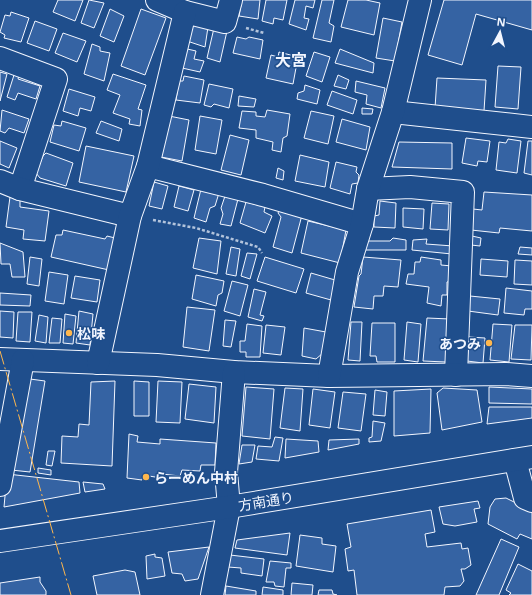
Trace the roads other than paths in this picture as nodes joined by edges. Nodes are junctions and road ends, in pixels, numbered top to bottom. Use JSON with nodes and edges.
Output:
{"nodes":[{"id":1,"x":157,"y":0,"type":"edge"},
{"id":2,"x":231,"y":0,"type":"edge"},
{"id":3,"x":413,"y":2,"type":"edge"},
{"id":4,"x":185,"y":12,"type":"junction"},
{"id":5,"x":0,"y":58,"type":"edge"},
{"id":6,"x":393,"y":112,"type":"junction"},
{"id":7,"x":532,"y":126,"type":"edge"},
{"id":8,"x":148,"y":166,"type":"junction"},
{"id":9,"x":10,"y":185,"type":"edge"},
{"id":10,"x":368,"y":189,"type":"junction"},
{"id":11,"x":130,"y":216,"type":"junction"},
{"id":12,"x":362,"y":224,"type":"junction"},
{"id":13,"x":0,"y":360,"type":"edge"},
{"id":14,"x":24,"y":360,"type":"junction"},
{"id":15,"x":98,"y":363,"type":"junction"},
{"id":16,"x":234,"y":372,"type":"junction"},
{"id":17,"x":456,"y":375,"type":"junction"},
{"id":18,"x":329,"y":376,"type":"junction"},
{"id":19,"x":532,"y":376,"type":"edge"},
{"id":20,"x":524,"y":458,"type":"edge"},
{"id":21,"x":0,"y":485,"type":"edge"},
{"id":22,"x":532,"y":501,"type":"edge"},
{"id":23,"x":229,"y":508,"type":"junction"},
{"id":24,"x":0,"y":541,"type":"edge"},
{"id":25,"x":212,"y":595,"type":"edge"}],
"edges":[{"from":1,"to":4,"type":"street"},
{"from":2,"to":4,"type":"street"},
{"from":3,"to":6,"type":"street"},
{"from":4,"to":8,"type":"street"},
{"from":5,"to":9,"type":"street"},
{"from":6,"to":7,"type":"street"},
{"from":6,"to":10,"type":"street"},
{"from":8,"to":11,"type":"street"},
{"from":8,"to":12,"type":"street"},
{"from":9,"to":11,"type":"street"},
{"from":10,"to":12,"type":"street"},
{"from":10,"to":17,"type":"street"},
{"from":11,"to":15,"type":"street"},
{"from":12,"to":18,"type":"street"},
{"from":13,"to":14,"type":"street"},
{"from":14,"to":15,"type":"street"},
{"from":14,"to":21,"type":"street"},
{"from":15,"to":16,"type":"street"},
{"from":16,"to":18,"type":"street"},
{"from":16,"to":23,"type":"street"},
{"from":17,"to":18,"type":"street"},
{"from":17,"to":19,"type":"street"},
{"from":20,"to":22,"type":"street"},
{"from":20,"to":23,"type":"street","name":"方南通り"},
{"from":23,"to":24,"type":"street","name":"方南通り"},
{"from":23,"to":25,"type":"street"}]}
